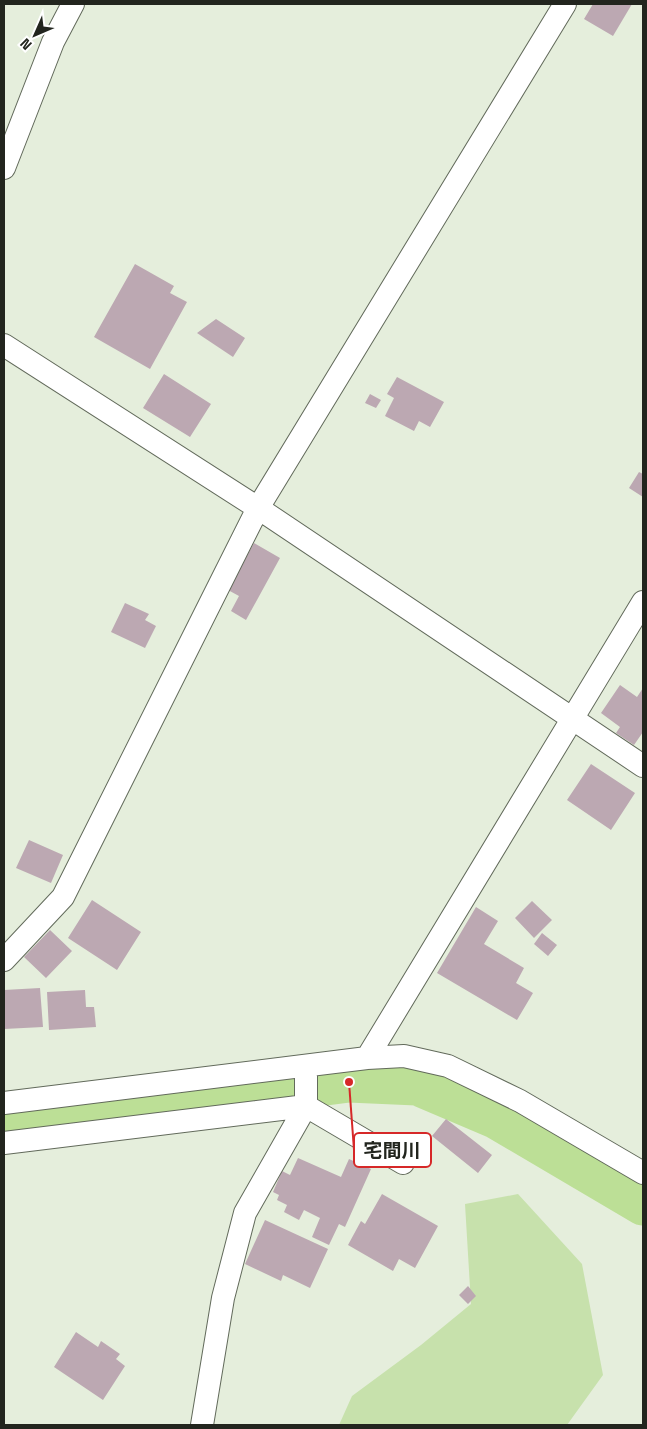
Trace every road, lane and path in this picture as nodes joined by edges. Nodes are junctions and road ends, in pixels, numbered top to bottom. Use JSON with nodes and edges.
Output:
{"nodes":[{"id":1,"x":73,"y":4,"type":"edge"},
{"id":2,"x":565,"y":4,"type":"edge"},
{"id":3,"x":4,"y":168,"type":"edge"},
{"id":4,"x":4,"y":345,"type":"edge"},
{"id":5,"x":258,"y":508,"type":"junction"},
{"id":6,"x":643,"y":602,"type":"edge"},
{"id":7,"x":571,"y":719,"type":"junction"},
{"id":8,"x":643,"y":766,"type":"edge"},
{"id":9,"x":4,"y":960,"type":"edge"},
{"id":10,"x":367,"y":1058,"type":"junction"},
{"id":11,"x":307,"y":1071,"type":"junction"},
{"id":12,"x":306,"y":1102,"type":"junction"},
{"id":13,"x":4,"y":1103,"type":"edge"},
{"id":14,"x":4,"y":1143,"type":"edge"},
{"id":15,"x":403,"y":1163,"type":"dead end"},
{"id":16,"x":643,"y":1173,"type":"edge"},
{"id":17,"x":202,"y":1425,"type":"edge"}],
"edges":[{"from":1,"to":3,"type":"street"},
{"from":2,"to":5,"type":"street"},
{"from":4,"to":5,"type":"street"},
{"from":5,"to":7,"type":"street"},
{"from":5,"to":9,"type":"street"},
{"from":6,"to":7,"type":"street"},
{"from":7,"to":8,"type":"street"},
{"from":7,"to":10,"type":"street"},
{"from":10,"to":11,"type":"street"},
{"from":10,"to":16,"type":"street"},
{"from":11,"to":12,"type":"street"},
{"from":11,"to":13,"type":"street"},
{"from":12,"to":14,"type":"street"},
{"from":12,"to":15,"type":"street"},
{"from":12,"to":17,"type":"street"}]}
